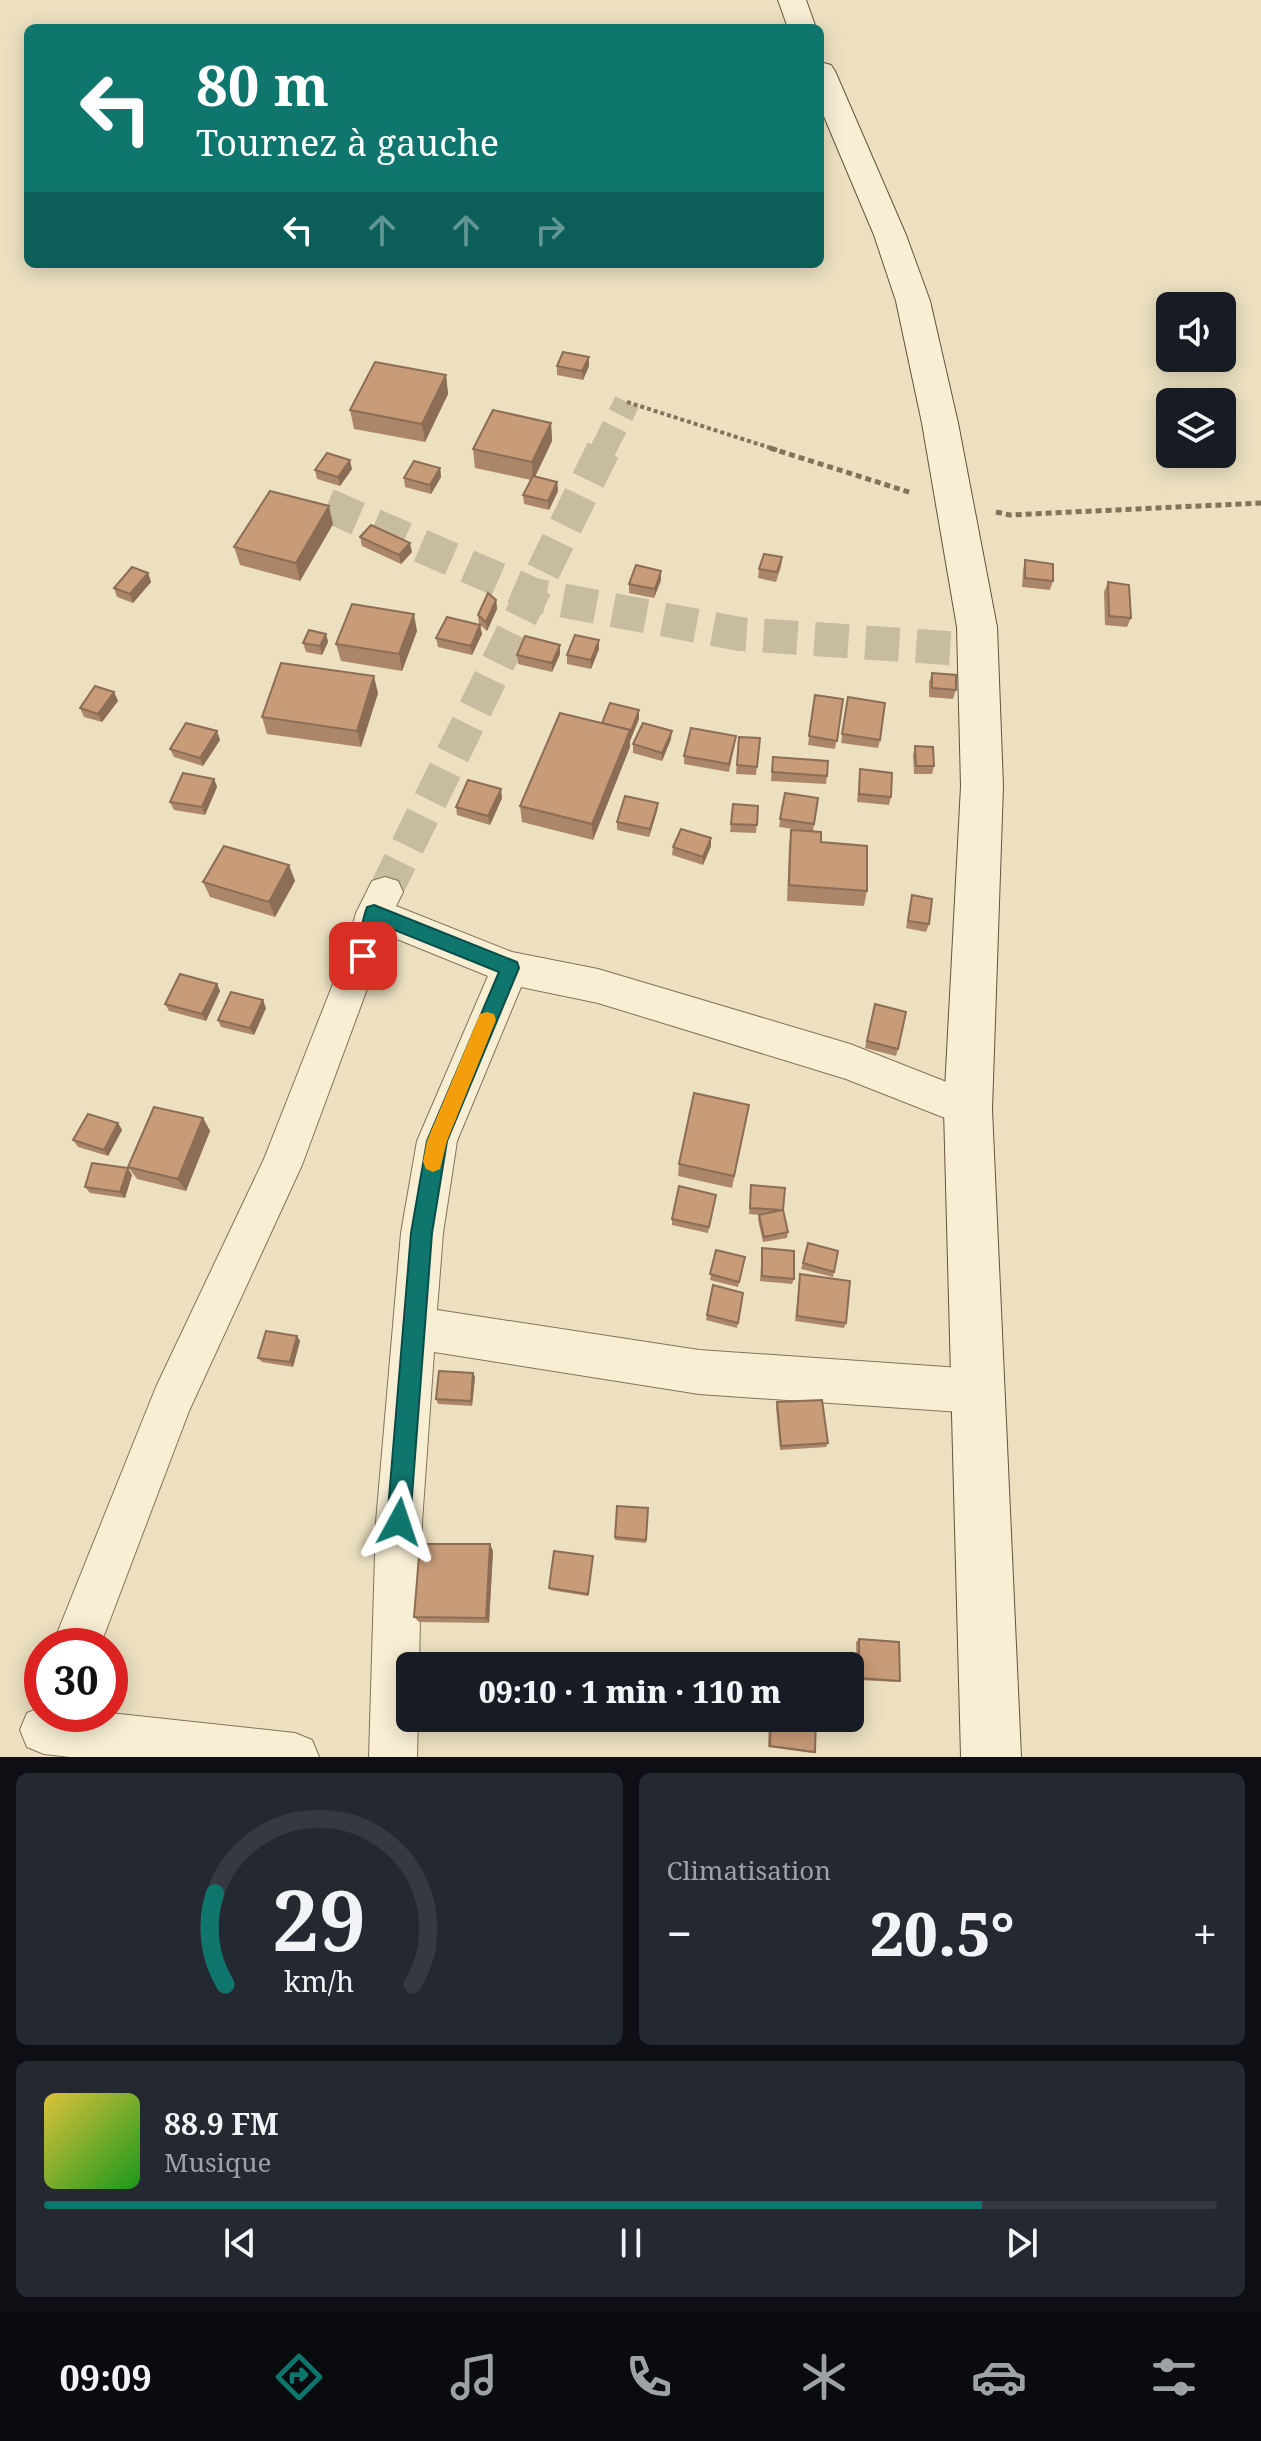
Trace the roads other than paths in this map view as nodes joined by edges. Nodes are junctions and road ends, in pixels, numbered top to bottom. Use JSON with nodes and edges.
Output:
{"nodes":[{"id":1,"x":792,"y":0,"type":"edge"},
{"id":2,"x":801,"y":24,"type":"edge"},
{"id":3,"x":824,"y":80,"type":"edge"},
{"id":4,"x":510,"y":968,"type":"junction"},
{"id":5,"x":968,"y":1109,"type":"junction"},
{"id":6,"x":414,"y":1328,"type":"junction"},
{"id":7,"x":975,"y":1391,"type":"junction"},
{"id":8,"x":83,"y":1628,"type":"edge"},
{"id":9,"x":43,"y":1734,"type":"edge"},
{"id":10,"x":295,"y":1757,"type":"edge"},
{"id":11,"x":393,"y":1757,"type":"edge"},
{"id":12,"x":991,"y":1757,"type":"edge"}],
"edges":[{"from":1,"to":2,"type":"street"},
{"from":3,"to":5,"type":"street"},
{"from":4,"to":5,"type":"street"},
{"from":4,"to":6,"type":"street"},
{"from":4,"to":8,"type":"street"},
{"from":5,"to":7,"type":"street"},
{"from":6,"to":7,"type":"street"},
{"from":6,"to":11,"type":"street"},
{"from":7,"to":12,"type":"street"},
{"from":9,"to":10,"type":"street"}]}
